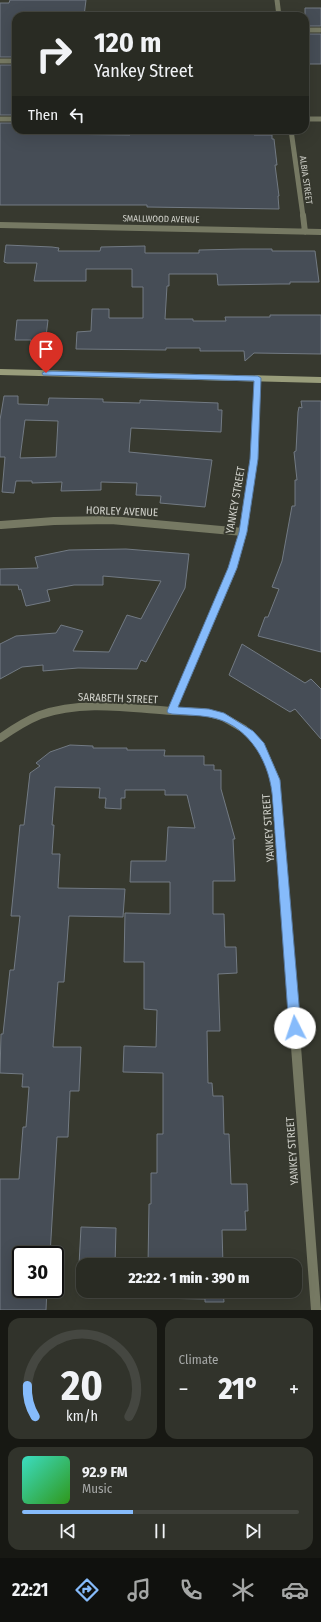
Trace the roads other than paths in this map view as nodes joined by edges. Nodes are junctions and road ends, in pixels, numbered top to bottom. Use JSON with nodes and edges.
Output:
{"nodes":[{"id":1,"x":277,"y":0,"type":"edge"},
{"id":2,"x":278,"y":12,"type":"edge"},
{"id":3,"x":309,"y":30,"type":"edge"},
{"id":4,"x":321,"y":30,"type":"edge"},
{"id":5,"x":0,"y":61,"type":"edge"},
{"id":6,"x":12,"y":61,"type":"edge"},
{"id":7,"x":0,"y":119,"type":"edge"},
{"id":8,"x":12,"y":119,"type":"edge"},
{"id":9,"x":309,"y":119,"type":"edge"},
{"id":10,"x":321,"y":119,"type":"edge"},
{"id":11,"x":292,"y":134,"type":"edge"},
{"id":12,"x":0,"y":225,"type":"edge"},
{"id":13,"x":305,"y":232,"type":"junction"},
{"id":14,"x":321,"y":232,"type":"edge"},
{"id":15,"x":0,"y":372,"type":"edge"},
{"id":16,"x":258,"y":378,"type":"junction"},
{"id":17,"x":321,"y":380,"type":"edge"},
{"id":18,"x":1,"y":525,"type":"edge"},
{"id":19,"x":243,"y":532,"type":"junction"},
{"id":20,"x":172,"y":711,"type":"junction"},
{"id":21,"x":0,"y":738,"type":"edge"},
{"id":22,"x":316,"y":1310,"type":"edge"}],
"edges":[{"from":1,"to":2,"type":"street"},
{"from":3,"to":4,"type":"street"},
{"from":5,"to":6,"type":"street"},
{"from":7,"to":8,"type":"street"},
{"from":9,"to":10,"type":"street"},
{"from":11,"to":13,"type":"street","name":"ALBIA STREET"},
{"from":12,"to":13,"type":"street","name":"SMALLWOOD AVENUE"},
{"from":13,"to":14,"type":"street","name":"SMALLWOOD AVENUE"},
{"from":15,"to":16,"type":"street"},
{"from":16,"to":17,"type":"street"},
{"from":16,"to":19,"type":"street","name":"YANKEY STREET"},
{"from":18,"to":19,"type":"street","name":"HORLEY AVENUE"},
{"from":19,"to":20,"type":"street","name":"YANKEY STREET"},
{"from":20,"to":21,"type":"street","name":"SARABETH STREET"},
{"from":20,"to":22,"type":"street","name":"YANKEY STREET"}]}
